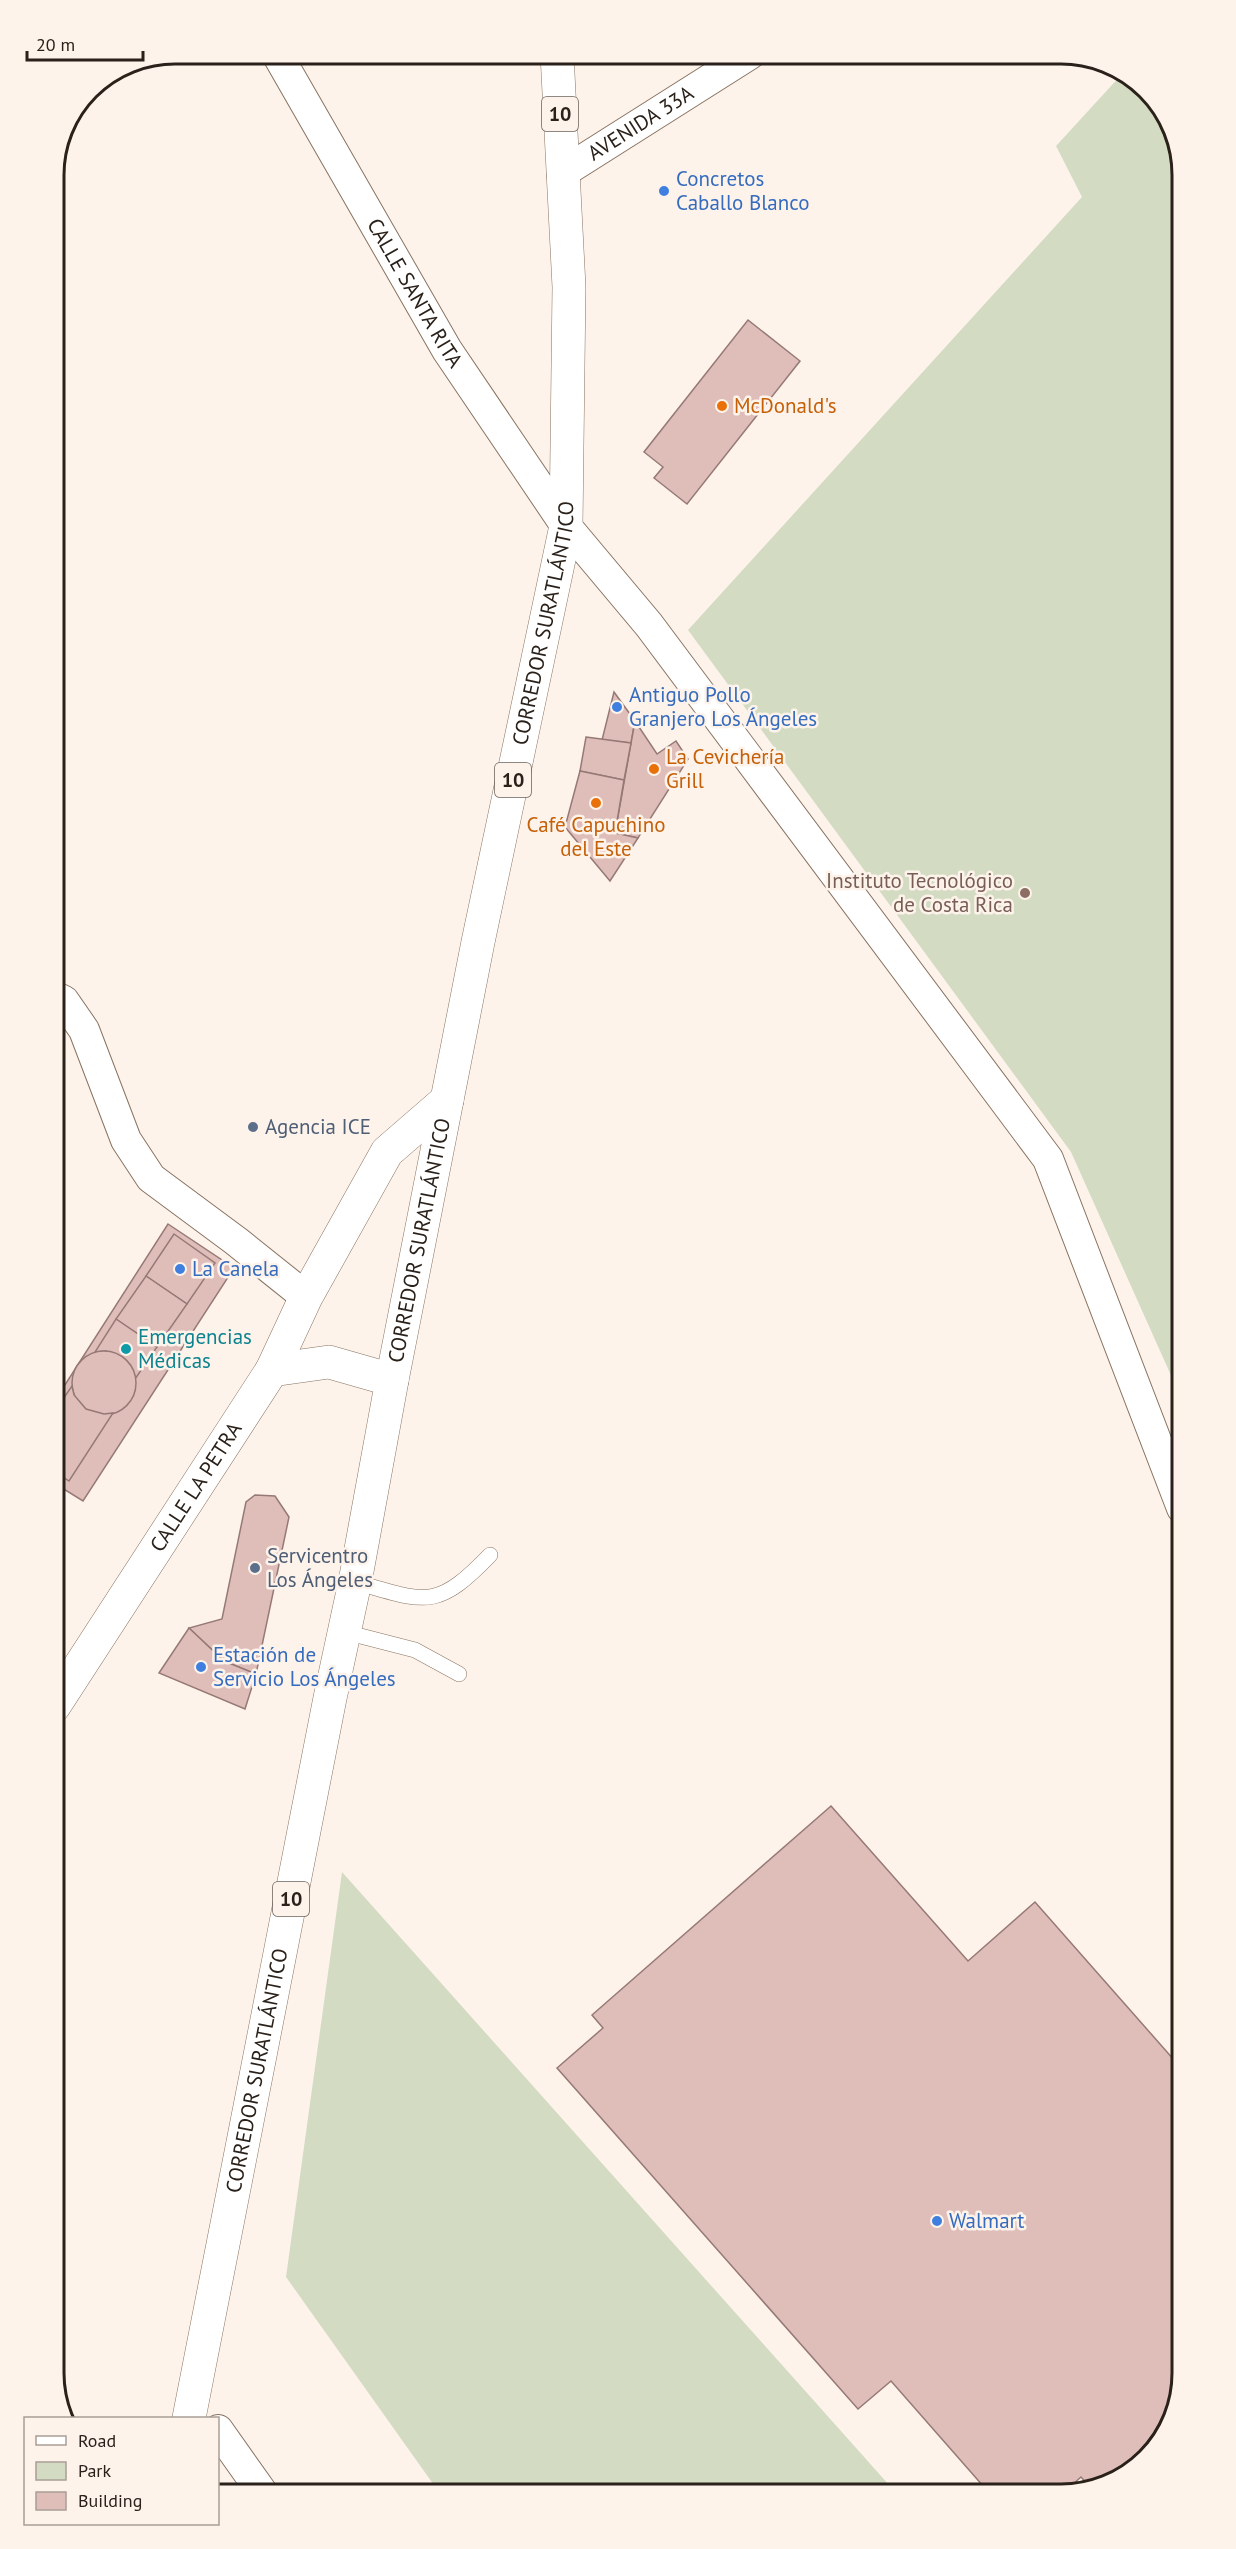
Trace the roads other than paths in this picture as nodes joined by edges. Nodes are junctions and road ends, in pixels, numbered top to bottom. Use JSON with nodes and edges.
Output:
{"nodes":[{"id":1,"x":283,"y":64,"type":"edge"},
{"id":2,"x":557,"y":64,"type":"edge"},
{"id":3,"x":733,"y":65,"type":"edge"},
{"id":4,"x":562,"y":173,"type":"junction"},
{"id":5,"x":566,"y":526,"type":"junction"},
{"id":6,"x":65,"y":1002,"type":"edge"},
{"id":7,"x":447,"y":1100,"type":"junction"},
{"id":8,"x":306,"y":1298,"type":"junction"},
{"id":9,"x":272,"y":1370,"type":"junction"},
{"id":10,"x":392,"y":1380,"type":"junction"},
{"id":11,"x":1172,"y":1482,"type":"edge"},
{"id":12,"x":490,"y":1555,"type":"dead end"},
{"id":13,"x":356,"y":1582,"type":"junction"},
{"id":14,"x":345,"y":1632,"type":"junction"},
{"id":15,"x":459,"y":1674,"type":"dead end"},
{"id":16,"x":64,"y":1690,"type":"edge"},
{"id":17,"x":198,"y":2411,"type":"edge"},
{"id":18,"x":219,"y":2431,"type":"edge"},
{"id":19,"x":256,"y":2484,"type":"edge"}],
"edges":[{"from":1,"to":5,"type":"street","name":"CALLE SANTA RITA"},
{"from":2,"to":4,"type":"main road","name":"CORREDOR SURATLÁNTICO","number":"10"},
{"from":3,"to":4,"type":"street","name":"AVENIDA 33A"},
{"from":4,"to":5,"type":"main road","name":"CORREDOR SURATLÁNTICO","number":"10"},
{"from":5,"to":7,"type":"main road","name":"CORREDOR SURATLÁNTICO","number":"10"},
{"from":5,"to":11,"type":"street","name":"CALLE SANTA RITA"},
{"from":6,"to":8,"type":"street"},
{"from":7,"to":8,"type":"main road","name":"CALLE LA PETRA"},
{"from":7,"to":10,"type":"main road","name":"CORREDOR SURATLÁNTICO","number":"10"},
{"from":8,"to":9,"type":"main road","name":"CALLE LA PETRA"},
{"from":9,"to":10,"type":"main road"},
{"from":9,"to":16,"type":"main road","name":"CALLE LA PETRA"},
{"from":10,"to":13,"type":"main road","name":"CORREDOR SURATLÁNTICO","number":"10"},
{"from":12,"to":13,"type":"lane"},
{"from":13,"to":14,"type":"main road","name":"CORREDOR SURATLÁNTICO","number":"10"},
{"from":14,"to":15,"type":"lane"},
{"from":14,"to":17,"type":"main road","name":"CORREDOR SURATLÁNTICO","number":"10"},
{"from":18,"to":19,"type":"street"}]}
